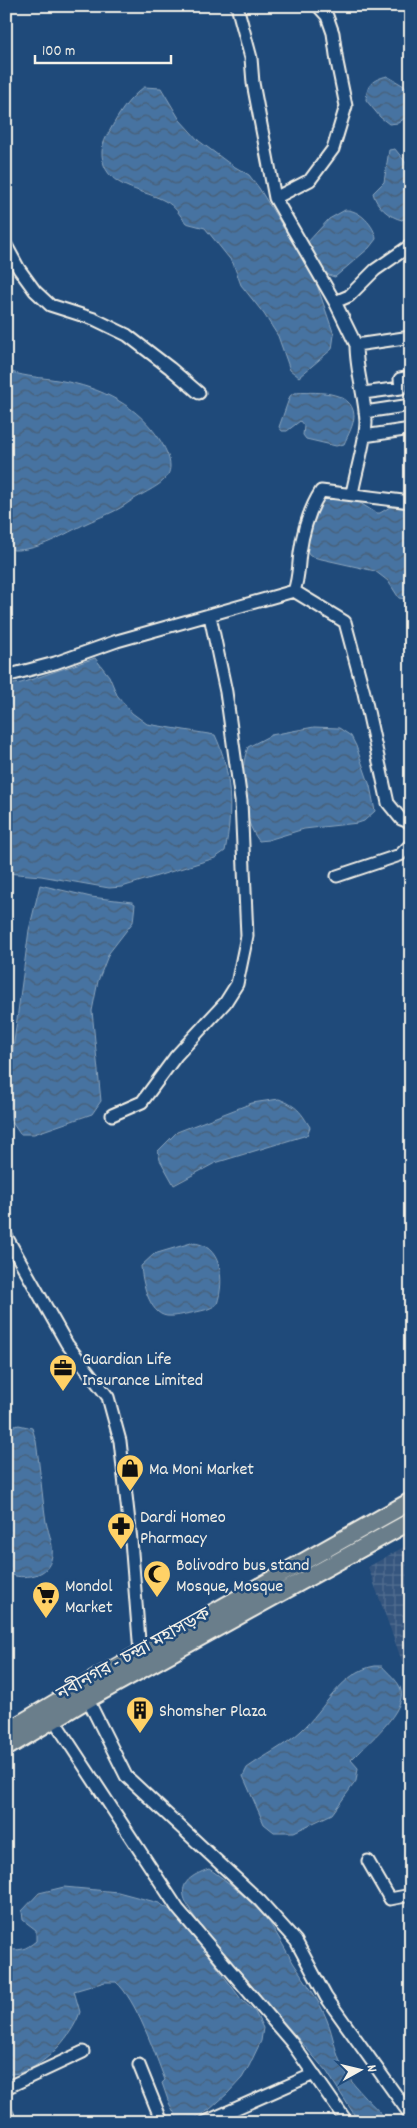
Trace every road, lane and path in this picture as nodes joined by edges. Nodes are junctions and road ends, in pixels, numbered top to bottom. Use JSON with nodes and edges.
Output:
{"nodes":[{"id":1,"x":237,"y":6,"type":"edge"},
{"id":2,"x":318,"y":6,"type":"edge"},
{"id":3,"x":275,"y":198,"type":"junction"},
{"id":4,"x":6,"y":245,"type":"edge"},
{"id":5,"x":411,"y":245,"type":"edge"},
{"id":6,"x":335,"y":302,"type":"junction"},
{"id":7,"x":411,"y":337,"type":"edge"},
{"id":8,"x":356,"y":345,"type":"junction"},
{"id":9,"x":411,"y":377,"type":"edge"},
{"id":10,"x":199,"y":393,"type":"dead end"},
{"id":11,"x":363,"y":393,"type":"junction"},
{"id":12,"x":411,"y":405,"type":"edge"},
{"id":13,"x":365,"y":412,"type":"junction"},
{"id":14,"x":411,"y":429,"type":"edge"},
{"id":15,"x":364,"y":436,"type":"junction"},
{"id":16,"x":352,"y":494,"type":"junction"},
{"id":17,"x":411,"y":502,"type":"edge"},
{"id":18,"x":294,"y":591,"type":"junction"},
{"id":19,"x":210,"y":616,"type":"junction"},
{"id":20,"x":6,"y":676,"type":"edge"},
{"id":21,"x":411,"y":824,"type":"edge"},
{"id":22,"x":411,"y":844,"type":"edge"},
{"id":23,"x":337,"y":876,"type":"dead end"},
{"id":24,"x":112,"y":1114,"type":"dead end"},
{"id":25,"x":6,"y":1236,"type":"edge"},
{"id":26,"x":411,"y":1501,"type":"edge"},
{"id":27,"x":411,"y":1521,"type":"edge"},
{"id":28,"x":140,"y":1653,"type":"junction"},
{"id":29,"x":88,"y":1700,"type":"junction"},
{"id":30,"x":54,"y":1720,"type":"junction"},
{"id":31,"x":6,"y":1732,"type":"edge"},
{"id":32,"x":6,"y":1748,"type":"edge"},
{"id":33,"x":368,"y":1861,"type":"dead end"},
{"id":34,"x":411,"y":1895,"type":"edge"},
{"id":35,"x":83,"y":2052,"type":"dead end"},
{"id":36,"x":139,"y":2065,"type":"dead end"},
{"id":37,"x":314,"y":2074,"type":"junction"},
{"id":38,"x":6,"y":2088,"type":"edge"},
{"id":39,"x":6,"y":2112,"type":"edge"},
{"id":40,"x":411,"y":2116,"type":"edge"},
{"id":41,"x":10,"y":2122,"type":"edge"},
{"id":42,"x":162,"y":2122,"type":"edge"},
{"id":43,"x":205,"y":2122,"type":"edge"},
{"id":44,"x":347,"y":2122,"type":"edge"}],
"edges":[{"from":1,"to":3,"type":"street"},
{"from":2,"to":3,"type":"street"},
{"from":3,"to":6,"type":"street"},
{"from":4,"to":10,"type":"street"},
{"from":5,"to":6,"type":"street"},
{"from":6,"to":8,"type":"street"},
{"from":7,"to":8,"type":"street"},
{"from":8,"to":11,"type":"street"},
{"from":9,"to":11,"type":"street"},
{"from":11,"to":13,"type":"street"},
{"from":12,"to":13,"type":"street"},
{"from":13,"to":15,"type":"street"},
{"from":14,"to":15,"type":"street"},
{"from":15,"to":16,"type":"street"},
{"from":16,"to":17,"type":"street"},
{"from":16,"to":18,"type":"street"},
{"from":18,"to":19,"type":"street"},
{"from":18,"to":21,"type":"street"},
{"from":19,"to":20,"type":"street"},
{"from":19,"to":24,"type":"street"},
{"from":22,"to":23,"type":"street"},
{"from":25,"to":28,"type":"street"},
{"from":26,"to":28,"type":"highway","name":"নবীনগর - চন্দ্রা মহাসড়ক"},
{"from":27,"to":29,"type":"highway","name":"নবীনগর - চন্দ্রা মহাসড়ক"},
{"from":28,"to":31,"type":"highway","name":"নবীনগর - চন্দ্রা মহাসড়ক"},
{"from":29,"to":30,"type":"highway","name":"নবীনগর - চন্দ্রা মহাসড়ক"},
{"from":29,"to":40,"type":"street"},
{"from":30,"to":32,"type":"highway","name":"নবীনগর - চন্দ্রা মহাসড়ক"},
{"from":30,"to":37,"type":"street"},
{"from":33,"to":34,"type":"street"},
{"from":35,"to":38,"type":"street"},
{"from":36,"to":42,"type":"street"},
{"from":37,"to":43,"type":"street"},
{"from":37,"to":44,"type":"street"},
{"from":39,"to":41,"type":"street"}]}
